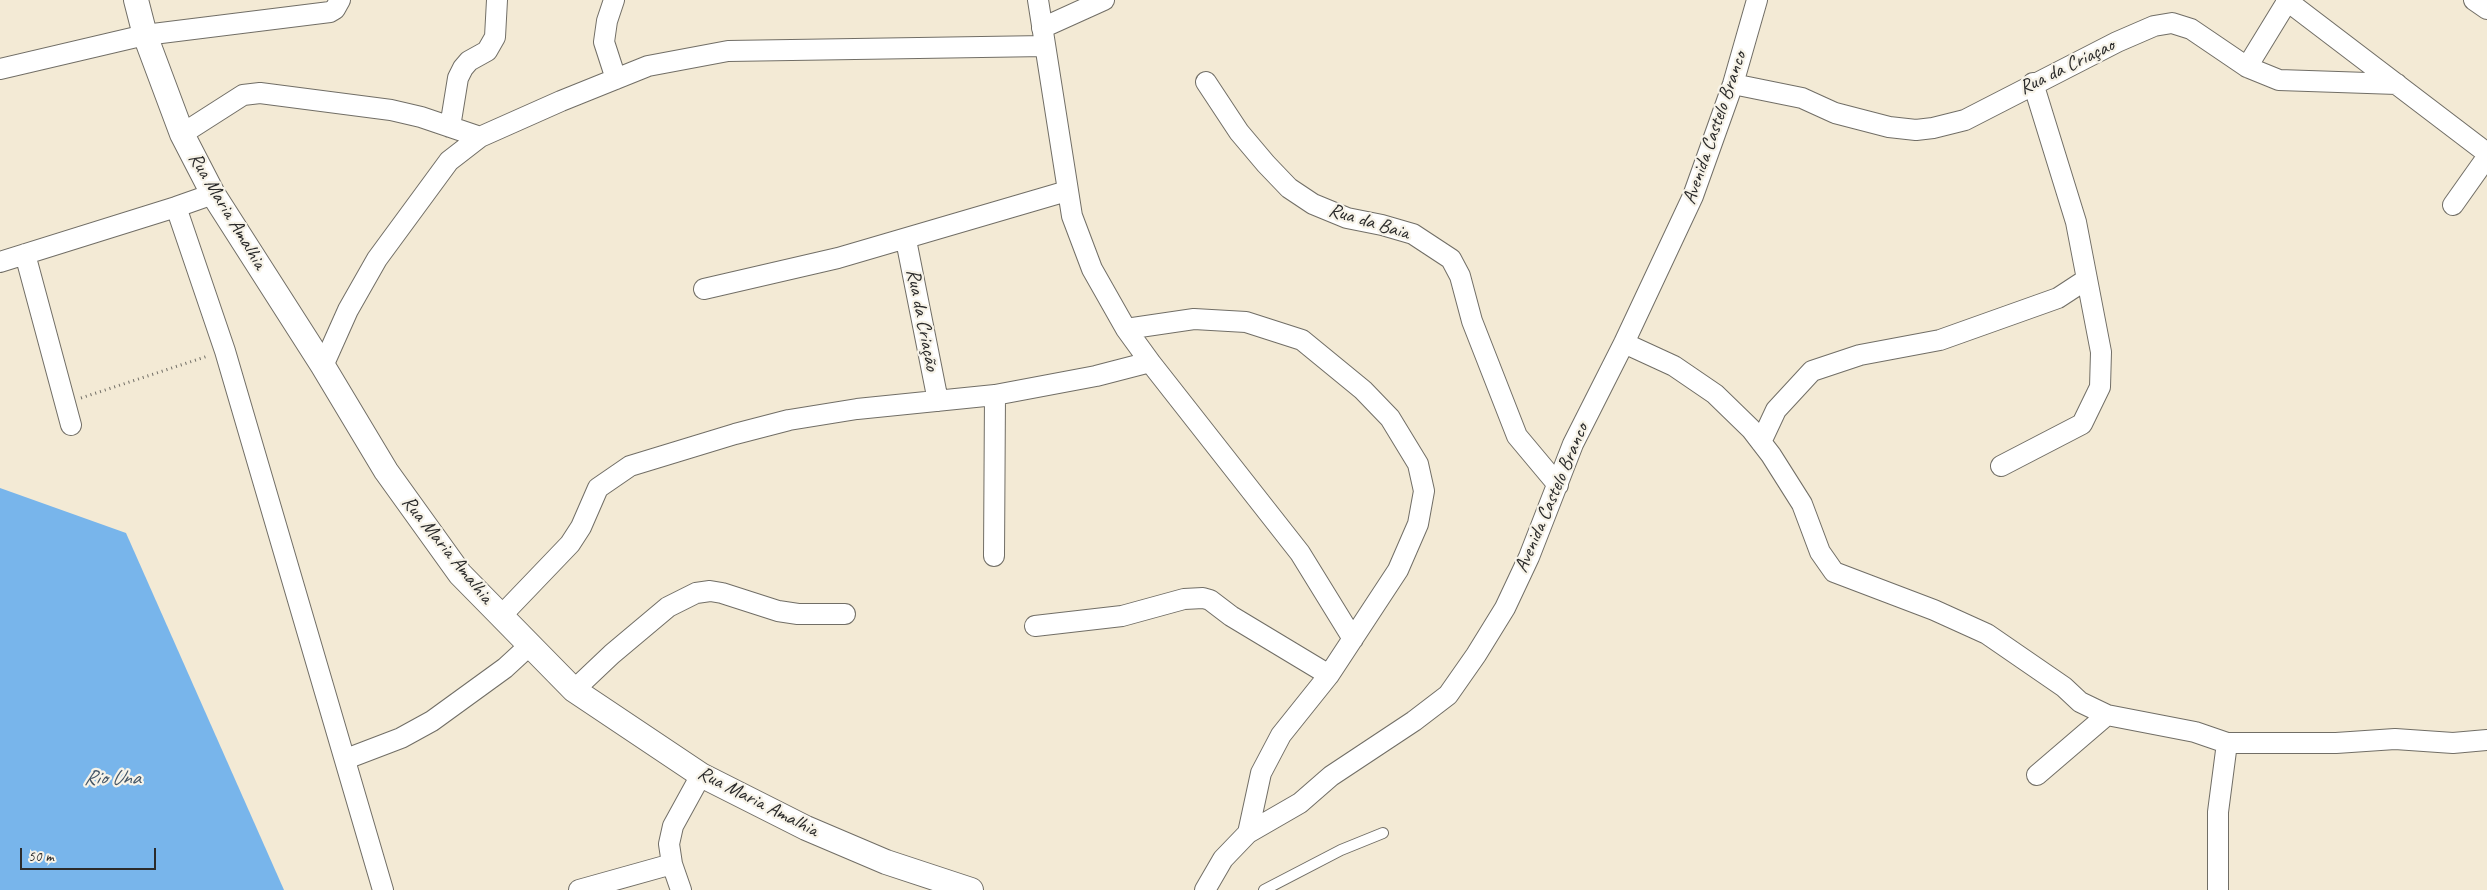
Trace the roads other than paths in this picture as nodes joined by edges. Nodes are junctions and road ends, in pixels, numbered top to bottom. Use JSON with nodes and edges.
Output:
{"nodes":[{"id":1,"x":136,"y":0,"type":"edge"},
{"id":2,"x":340,"y":0,"type":"edge"},
{"id":3,"x":497,"y":0,"type":"edge"},
{"id":4,"x":614,"y":0,"type":"edge"},
{"id":5,"x":1104,"y":0,"type":"edge"},
{"id":6,"x":1757,"y":0,"type":"edge"},
{"id":7,"x":2287,"y":0,"type":"edge"},
{"id":8,"x":2474,"y":0,"type":"edge"},
{"id":9,"x":2487,"y":10,"type":"edge"},
{"id":10,"x":1037,"y":16,"type":"edge"},
{"id":11,"x":145,"y":35,"type":"junction"},
{"id":12,"x":2247,"y":67,"type":"junction"},
{"id":13,"x":0,"y":69,"type":"edge"},
{"id":14,"x":616,"y":79,"type":"junction"},
{"id":15,"x":1206,"y":82,"type":"dead end"},
{"id":16,"x":2034,"y":83,"type":"junction"},
{"id":17,"x":1733,"y":84,"type":"junction"},
{"id":18,"x":2397,"y":84,"type":"junction"},
{"id":19,"x":450,"y":126,"type":"junction"},
{"id":20,"x":182,"y":134,"type":"junction"},
{"id":21,"x":480,"y":137,"type":"junction"},
{"id":22,"x":2487,"y":153,"type":"edge"},
{"id":23,"x":2487,"y":158,"type":"edge"},
{"id":24,"x":1068,"y":192,"type":"junction"},
{"id":25,"x":213,"y":194,"type":"junction"},
{"id":26,"x":2453,"y":204,"type":"dead end"},
{"id":27,"x":176,"y":207,"type":"junction"},
{"id":28,"x":906,"y":240,"type":"junction"},
{"id":29,"x":24,"y":254,"type":"junction"},
{"id":30,"x":0,"y":262,"type":"edge"},
{"id":31,"x":2087,"y":278,"type":"junction"},
{"id":32,"x":704,"y":289,"type":"dead end"},
{"id":33,"x":1126,"y":328,"type":"junction"},
{"id":34,"x":1624,"y":344,"type":"junction"},
{"id":35,"x":1150,"y":362,"type":"junction"},
{"id":36,"x":323,"y":366,"type":"junction"},
{"id":37,"x":995,"y":394,"type":"junction"},
{"id":38,"x":938,"y":401,"type":"junction"},
{"id":39,"x":71,"y":425,"type":"dead end"},
{"id":40,"x":1761,"y":442,"type":"junction"},
{"id":41,"x":2002,"y":466,"type":"dead end"},
{"id":42,"x":1558,"y":484,"type":"junction"},
{"id":43,"x":994,"y":556,"type":"dead end"},
{"id":44,"x":845,"y":614,"type":"dead end"},
{"id":45,"x":501,"y":616,"type":"junction"},
{"id":46,"x":1035,"y":626,"type":"dead end"},
{"id":47,"x":1353,"y":639,"type":"junction"},
{"id":48,"x":530,"y":645,"type":"junction"},
{"id":49,"x":1329,"y":675,"type":"junction"},
{"id":50,"x":574,"y":690,"type":"junction"},
{"id":51,"x":2107,"y":715,"type":"junction"},
{"id":52,"x":2487,"y":740,"type":"edge"},
{"id":53,"x":2227,"y":743,"type":"junction"},
{"id":54,"x":346,"y":759,"type":"junction"},
{"id":55,"x":2037,"y":775,"type":"dead end"},
{"id":56,"x":701,"y":776,"type":"junction"},
{"id":57,"x":1248,"y":833,"type":"junction"},
{"id":58,"x":1383,"y":833,"type":"dead end"},
{"id":59,"x":672,"y":864,"type":"junction"},
{"id":60,"x":383,"y":890,"type":"edge"},
{"id":61,"x":578,"y":890,"type":"edge"},
{"id":62,"x":681,"y":890,"type":"edge"},
{"id":63,"x":971,"y":890,"type":"edge"},
{"id":64,"x":1205,"y":890,"type":"edge"},
{"id":65,"x":1264,"y":890,"type":"edge"},
{"id":66,"x":2218,"y":890,"type":"edge"}],
"edges":[{"from":1,"to":11,"type":"street","name":"Rua Maria Amalhia"},
{"from":2,"to":11,"type":"street"},
{"from":3,"to":19,"type":"street"},
{"from":4,"to":14,"type":"street"},
{"from":5,"to":10,"type":"street"},
{"from":6,"to":17,"type":"street","name":"Avenida Castelo Branco"},
{"from":7,"to":12,"type":"street"},
{"from":7,"to":18,"type":"street"},
{"from":8,"to":9,"type":"street"},
{"from":10,"to":14,"type":"street"},
{"from":10,"to":24,"type":"street"},
{"from":11,"to":13,"type":"street"},
{"from":11,"to":20,"type":"street","name":"Rua Maria Amalhia"},
{"from":12,"to":16,"type":"street","name":"Rua da Criaçao"},
{"from":12,"to":18,"type":"street","name":"Rua da Criaçao"},
{"from":14,"to":21,"type":"street"},
{"from":15,"to":42,"type":"street","name":"Rua da Baia"},
{"from":16,"to":17,"type":"street","name":"Rua da Criaçao"},
{"from":16,"to":31,"type":"street"},
{"from":17,"to":34,"type":"street","name":"Avenida Castelo Branco"},
{"from":18,"to":22,"type":"street"},
{"from":19,"to":20,"type":"street"},
{"from":19,"to":21,"type":"street"},
{"from":20,"to":25,"type":"street","name":"Rua Maria Amalhia"},
{"from":21,"to":36,"type":"street"},
{"from":23,"to":26,"type":"street"},
{"from":24,"to":28,"type":"street"},
{"from":24,"to":33,"type":"street"},
{"from":25,"to":27,"type":"street"},
{"from":25,"to":36,"type":"street","name":"Rua Maria Amalhia"},
{"from":27,"to":29,"type":"street"},
{"from":27,"to":54,"type":"street","name":"Rua Maria Amalhia"},
{"from":28,"to":32,"type":"street"},
{"from":28,"to":38,"type":"street","name":"Rua da Criação"},
{"from":29,"to":30,"type":"street"},
{"from":29,"to":39,"type":"street"},
{"from":31,"to":40,"type":"street"},
{"from":31,"to":41,"type":"street"},
{"from":33,"to":35,"type":"street"},
{"from":33,"to":47,"type":"street"},
{"from":34,"to":40,"type":"street"},
{"from":34,"to":42,"type":"street","name":"Avenida Castelo Branco"},
{"from":35,"to":37,"type":"street"},
{"from":35,"to":47,"type":"street"},
{"from":36,"to":45,"type":"street","name":"Rua Maria Amalhia"},
{"from":37,"to":38,"type":"street"},
{"from":37,"to":43,"type":"street"},
{"from":38,"to":45,"type":"street"},
{"from":40,"to":51,"type":"street"},
{"from":42,"to":57,"type":"street","name":"Avenida Castelo Branco"},
{"from":44,"to":50,"type":"street"},
{"from":45,"to":48,"type":"street","name":"Rua Maria Amalhia"},
{"from":46,"to":49,"type":"street"},
{"from":47,"to":49,"type":"street"},
{"from":48,"to":50,"type":"street","name":"Rua Maria Amalhia"},
{"from":48,"to":54,"type":"street"},
{"from":49,"to":57,"type":"street"},
{"from":50,"to":56,"type":"street","name":"Rua Maria Amalhia"},
{"from":51,"to":53,"type":"street"},
{"from":51,"to":55,"type":"street"},
{"from":52,"to":53,"type":"street"},
{"from":53,"to":66,"type":"street"},
{"from":54,"to":60,"type":"street","name":"Rua Maria Amalhia"},
{"from":56,"to":59,"type":"street"},
{"from":56,"to":63,"type":"street","name":"Rua Maria Amalhia"},
{"from":57,"to":64,"type":"street","name":"Avenida Castelo Branco"},
{"from":58,"to":65,"type":"lane"},
{"from":59,"to":61,"type":"street"},
{"from":59,"to":62,"type":"street"}]}
